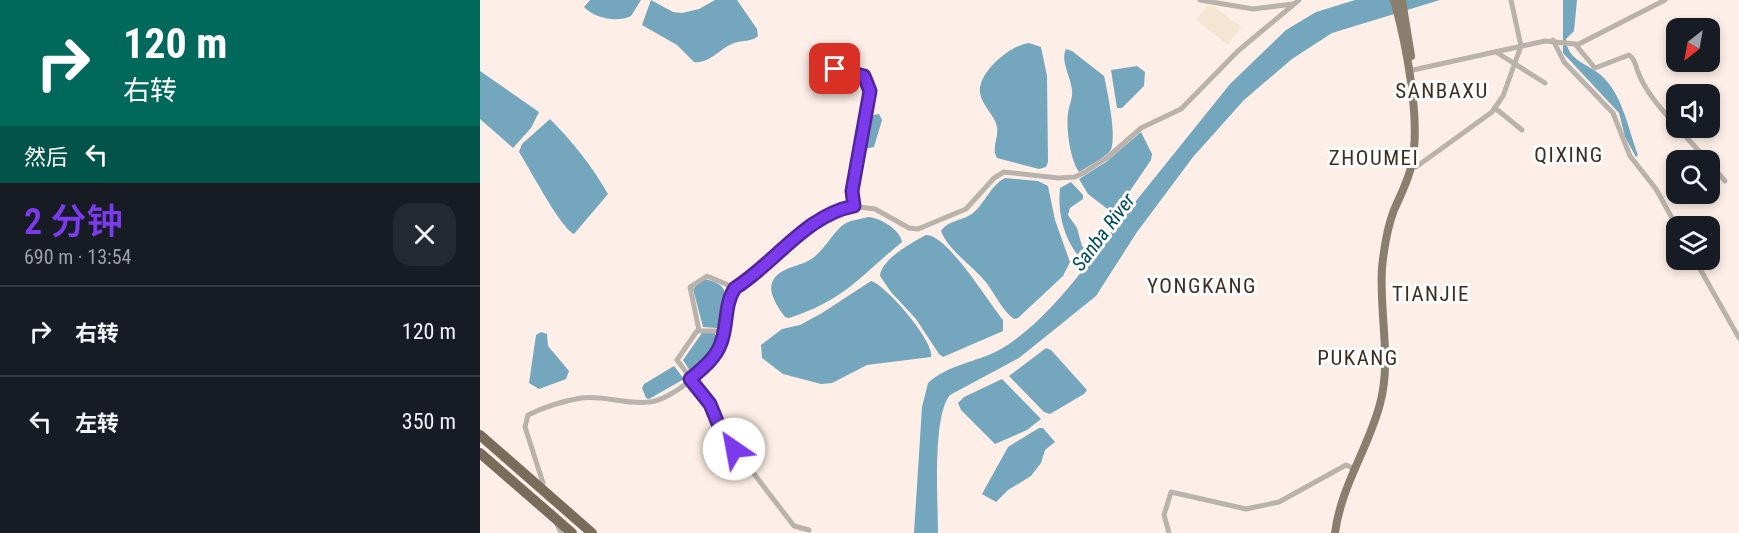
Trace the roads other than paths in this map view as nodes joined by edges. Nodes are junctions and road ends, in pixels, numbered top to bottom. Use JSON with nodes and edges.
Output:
{"nodes":[{"id":1,"x":1200,"y":0,"type":"edge"},
{"id":2,"x":1394,"y":0,"type":"edge"},
{"id":3,"x":1402,"y":0,"type":"edge"},
{"id":4,"x":1511,"y":0,"type":"edge"},
{"id":5,"x":1665,"y":0,"type":"edge"},
{"id":6,"x":1297,"y":2,"type":"edge"},
{"id":7,"x":1404,"y":21,"type":"junction"},
{"id":8,"x":1553,"y":40,"type":"junction"},
{"id":9,"x":1574,"y":44,"type":"junction"},
{"id":10,"x":1521,"y":46,"type":"junction"},
{"id":11,"x":1496,"y":52,"type":"junction"},
{"id":12,"x":819,"y":54,"type":"dead end"},
{"id":13,"x":1517,"y":63,"type":"junction"},
{"id":14,"x":1413,"y":70,"type":"junction"},
{"id":15,"x":1545,"y":83,"type":"dead end"},
{"id":16,"x":1495,"y":108,"type":"junction"},
{"id":17,"x":1666,"y":114,"type":"edge"},
{"id":18,"x":1522,"y":130,"type":"dead end"},
{"id":19,"x":1687,"y":138,"type":"edge"},
{"id":20,"x":1698,"y":150,"type":"edge"},
{"id":21,"x":1416,"y":167,"type":"junction"},
{"id":22,"x":1720,"y":175,"type":"edge"},
{"id":23,"x":1725,"y":181,"type":"dead end"},
{"id":24,"x":854,"y":206,"type":"junction"},
{"id":25,"x":1671,"y":216,"type":"edge"},
{"id":26,"x":1701,"y":270,"type":"edge"},
{"id":27,"x":734,"y":290,"type":"junction"},
{"id":28,"x":699,"y":330,"type":"junction"},
{"id":29,"x":724,"y":331,"type":"junction"},
{"id":30,"x":1739,"y":338,"type":"edge"},
{"id":31,"x":690,"y":379,"type":"junction"},
{"id":32,"x":480,"y":435,"type":"edge"},
{"id":33,"x":480,"y":453,"type":"edge"},
{"id":34,"x":1353,"y":468,"type":"junction"},
{"id":35,"x":543,"y":483,"type":"dead end"},
{"id":36,"x":556,"y":524,"type":"dead end"},
{"id":37,"x":809,"y":530,"type":"dead end"},
{"id":38,"x":561,"y":533,"type":"edge"},
{"id":39,"x":572,"y":533,"type":"edge"},
{"id":40,"x":592,"y":533,"type":"edge"},
{"id":41,"x":1169,"y":533,"type":"edge"},
{"id":42,"x":1335,"y":533,"type":"edge"},
{"id":43,"x":1340,"y":533,"type":"edge"}],
"edges":[{"from":1,"to":6,"type":"street"},
{"from":2,"to":7,"type":"main road"},
{"from":3,"to":7,"type":"main road"},
{"from":4,"to":10,"type":"street"},
{"from":5,"to":9,"type":"street"},
{"from":6,"to":24,"type":"street"},
{"from":7,"to":14,"type":"main road"},
{"from":7,"to":34,"type":"main road"},
{"from":8,"to":9,"type":"street"},
{"from":8,"to":10,"type":"street"},
{"from":8,"to":25,"type":"street"},
{"from":9,"to":17,"type":"street"},
{"from":10,"to":11,"type":"street"},
{"from":10,"to":13,"type":"street"},
{"from":11,"to":13,"type":"street"},
{"from":11,"to":14,"type":"street"},
{"from":12,"to":24,"type":"street"},
{"from":13,"to":15,"type":"street"},
{"from":13,"to":16,"type":"street"},
{"from":14,"to":21,"type":"main road"},
{"from":16,"to":18,"type":"street"},
{"from":16,"to":21,"type":"street"},
{"from":19,"to":20,"type":"street"},
{"from":21,"to":43,"type":"main road"},
{"from":22,"to":23,"type":"street"},
{"from":24,"to":27,"type":"street"},
{"from":26,"to":30,"type":"street"},
{"from":27,"to":28,"type":"street"},
{"from":27,"to":29,"type":"street"},
{"from":28,"to":29,"type":"street"},
{"from":28,"to":31,"type":"street"},
{"from":29,"to":31,"type":"street"},
{"from":31,"to":35,"type":"street"},
{"from":31,"to":37,"type":"street"},
{"from":32,"to":40,"type":"highway"},
{"from":33,"to":39,"type":"highway"},
{"from":34,"to":41,"type":"street"},
{"from":34,"to":42,"type":"main road"},
{"from":36,"to":38,"type":"street"}]}
